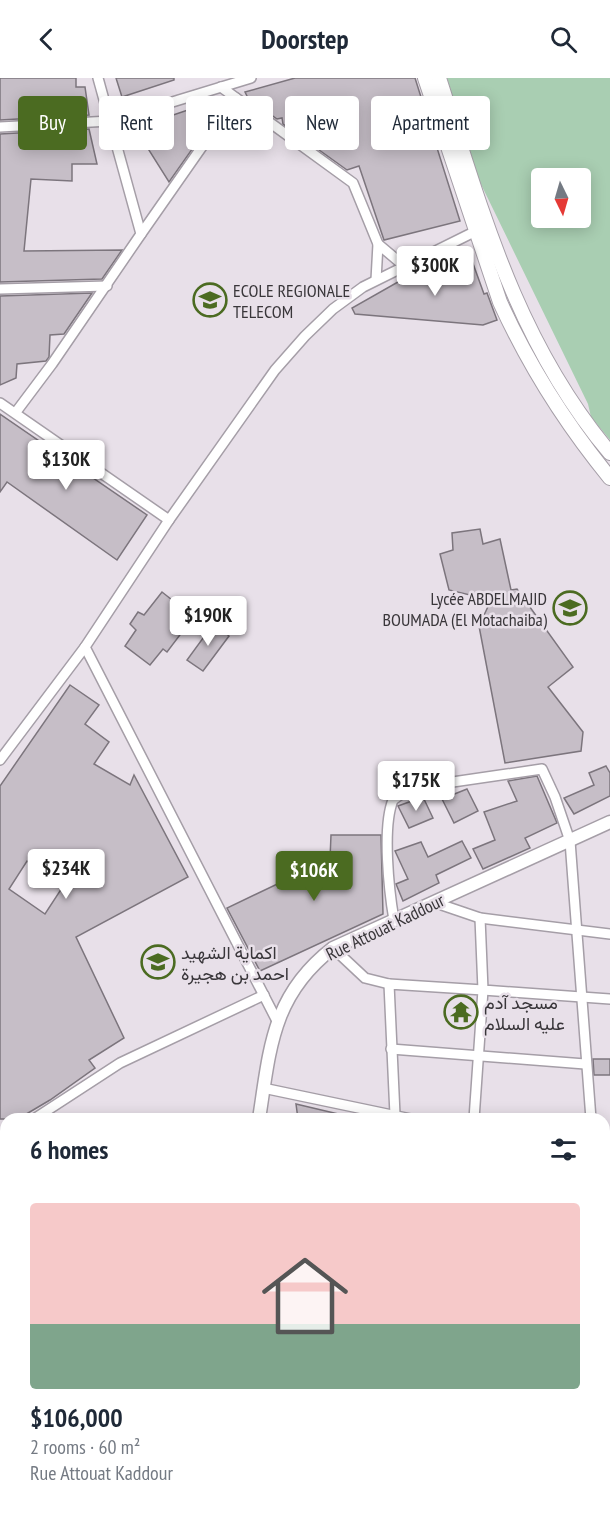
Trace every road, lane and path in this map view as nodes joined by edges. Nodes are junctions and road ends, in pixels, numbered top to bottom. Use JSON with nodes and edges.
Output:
{"nodes":[{"id":1,"x":98,"y":78,"type":"edge"},
{"id":2,"x":251,"y":78,"type":"edge"},
{"id":3,"x":424,"y":78,"type":"edge"},
{"id":4,"x":439,"y":78,"type":"edge"},
{"id":5,"x":221,"y":87,"type":"junction"},
{"id":6,"x":103,"y":96,"type":"edge"},
{"id":7,"x":233,"y":96,"type":"edge"},
{"id":8,"x":174,"y":101,"type":"edge"},
{"id":9,"x":99,"y":122,"type":"edge"},
{"id":10,"x":273,"y":125,"type":"edge"},
{"id":11,"x":0,"y":127,"type":"edge"},
{"id":12,"x":118,"y":150,"type":"edge"},
{"id":13,"x":200,"y":150,"type":"edge"},
{"id":14,"x":476,"y":231,"type":"junction"},
{"id":15,"x":141,"y":234,"type":"junction"},
{"id":16,"x":378,"y":244,"type":"junction"},
{"id":17,"x":403,"y":265,"type":"junction"},
{"id":18,"x":376,"y":280,"type":"junction"},
{"id":19,"x":107,"y":286,"type":"junction"},
{"id":20,"x":0,"y":289,"type":"edge"},
{"id":21,"x":0,"y":403,"type":"edge"},
{"id":22,"x":16,"y":412,"type":"junction"},
{"id":23,"x":610,"y":453,"type":"edge"},
{"id":24,"x":610,"y":478,"type":"edge"},
{"id":25,"x":170,"y":519,"type":"junction"},
{"id":26,"x":85,"y":647,"type":"junction"},
{"id":27,"x":0,"y":760,"type":"edge"},
{"id":28,"x":610,"y":822,"type":"edge"},
{"id":29,"x":570,"y":841,"type":"junction"},
{"id":30,"x":433,"y":902,"type":"junction"},
{"id":31,"x":480,"y":918,"type":"junction"},
{"id":32,"x":394,"y":920,"type":"junction"},
{"id":33,"x":576,"y":930,"type":"junction"},
{"id":34,"x":610,"y":934,"type":"edge"},
{"id":35,"x":333,"y":948,"type":"junction"},
{"id":36,"x":389,"y":984,"type":"junction"},
{"id":37,"x":483,"y":990,"type":"junction"},
{"id":38,"x":264,"y":995,"type":"junction"},
{"id":39,"x":580,"y":997,"type":"junction"},
{"id":40,"x":610,"y":999,"type":"edge"},
{"id":41,"x":277,"y":1021,"type":"junction"},
{"id":42,"x":391,"y":1049,"type":"junction"},
{"id":43,"x":478,"y":1058,"type":"junction"},
{"id":44,"x":585,"y":1064,"type":"junction"},
{"id":45,"x":264,"y":1088,"type":"junction"},
{"id":46,"x":43,"y":1113,"type":"edge"},
{"id":47,"x":260,"y":1113,"type":"edge"},
{"id":48,"x":384,"y":1113,"type":"edge"},
{"id":49,"x":402,"y":1113,"type":"edge"},
{"id":50,"x":474,"y":1113,"type":"edge"},
{"id":51,"x":590,"y":1113,"type":"edge"}],
"edges":[{"from":1,"to":6,"type":"street"},
{"from":2,"to":5,"type":"street"},
{"from":3,"to":14,"type":"main road"},
{"from":4,"to":23,"type":"main road"},
{"from":5,"to":7,"type":"street"},
{"from":5,"to":8,"type":"street"},
{"from":9,"to":11,"type":"street"},
{"from":10,"to":16,"type":"street"},
{"from":12,"to":15,"type":"street"},
{"from":13,"to":15,"type":"street"},
{"from":14,"to":17,"type":"street"},
{"from":14,"to":24,"type":"main road"},
{"from":15,"to":19,"type":"street"},
{"from":16,"to":17,"type":"street"},
{"from":16,"to":18,"type":"street"},
{"from":17,"to":18,"type":"street"},
{"from":18,"to":25,"type":"street"},
{"from":19,"to":20,"type":"street"},
{"from":19,"to":22,"type":"street"},
{"from":21,"to":22,"type":"street"},
{"from":22,"to":25,"type":"street"},
{"from":25,"to":26,"type":"street"},
{"from":26,"to":27,"type":"street"},
{"from":26,"to":38,"type":"street"},
{"from":28,"to":29,"type":"street","name":"Rue Attouat Kaddour"},
{"from":29,"to":30,"type":"street","name":"Rue Attouat Kaddour"},
{"from":29,"to":32,"type":"street"},
{"from":29,"to":33,"type":"street"},
{"from":30,"to":31,"type":"street"},
{"from":30,"to":32,"type":"street","name":"Rue Attouat Kaddour"},
{"from":31,"to":33,"type":"street"},
{"from":31,"to":37,"type":"street"},
{"from":32,"to":35,"type":"street","name":"Rue Attouat Kaddour"},
{"from":33,"to":34,"type":"street"},
{"from":33,"to":39,"type":"street"},
{"from":35,"to":36,"type":"street"},
{"from":35,"to":41,"type":"street","name":"Rue Attouat Kaddour"},
{"from":36,"to":37,"type":"street"},
{"from":36,"to":42,"type":"street"},
{"from":37,"to":39,"type":"street"},
{"from":37,"to":43,"type":"street"},
{"from":38,"to":41,"type":"street"},
{"from":38,"to":46,"type":"street"},
{"from":39,"to":40,"type":"street"},
{"from":39,"to":44,"type":"street"},
{"from":41,"to":45,"type":"street","name":"Rue Attouat Kaddour"},
{"from":42,"to":43,"type":"street"},
{"from":42,"to":49,"type":"street"},
{"from":43,"to":44,"type":"street"},
{"from":43,"to":50,"type":"street"},
{"from":44,"to":51,"type":"street"},
{"from":45,"to":47,"type":"street","name":"Rue Attouat Kaddour"},
{"from":45,"to":48,"type":"street"}]}
